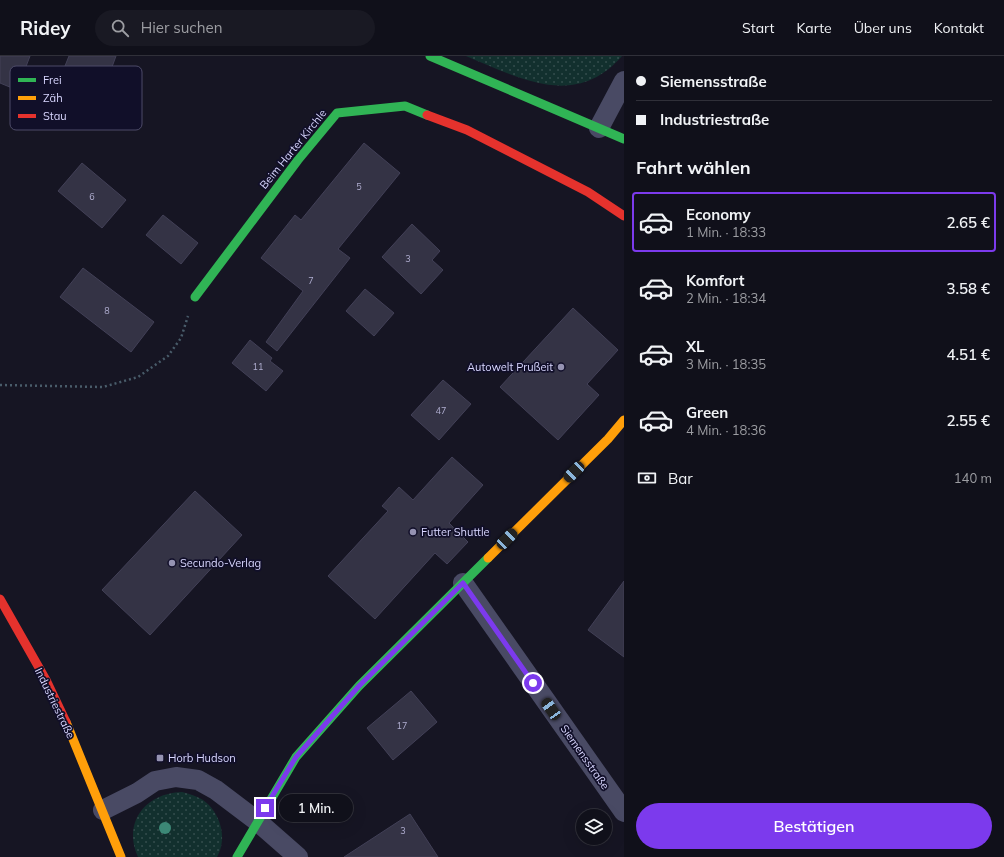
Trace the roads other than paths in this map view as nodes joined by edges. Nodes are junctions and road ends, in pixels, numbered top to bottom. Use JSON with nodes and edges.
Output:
{"nodes":[{"id":1,"x":430,"y":56,"type":"edge"},
{"id":2,"x":624,"y":81,"type":"edge"},
{"id":3,"x":599,"y":128,"type":"junction"},
{"id":4,"x":624,"y":139,"type":"edge"},
{"id":5,"x":624,"y":216,"type":"edge"},
{"id":6,"x":195,"y":297,"type":"road end"},
{"id":7,"x":624,"y":420,"type":"edge"},
{"id":8,"x":463,"y":583,"type":"junction"},
{"id":9,"x":0,"y":599,"type":"edge"},
{"id":10,"x":103,"y":810,"type":"junction"},
{"id":11,"x":624,"y":812,"type":"edge"},
{"id":12,"x":257,"y":821,"type":"junction"},
{"id":13,"x":122,"y":857,"type":"edge"},
{"id":14,"x":237,"y":857,"type":"edge"},
{"id":15,"x":298,"y":857,"type":"edge"}],
"edges":[{"from":1,"to":3,"type":"street"},
{"from":2,"to":3,"type":"street"},
{"from":3,"to":4,"type":"street"},
{"from":5,"to":6,"type":"street","name":"Beim Harter Kirchle"},
{"from":7,"to":8,"type":"street"},
{"from":8,"to":11,"type":"street","name":"Siemensstraße"},
{"from":8,"to":12,"type":"street"},
{"from":9,"to":10,"type":"street","name":"Industriestraße"},
{"from":10,"to":12,"type":"street"},
{"from":10,"to":13,"type":"street","name":"Industriestraße"},
{"from":12,"to":14,"type":"street"},
{"from":12,"to":15,"type":"street"}]}
